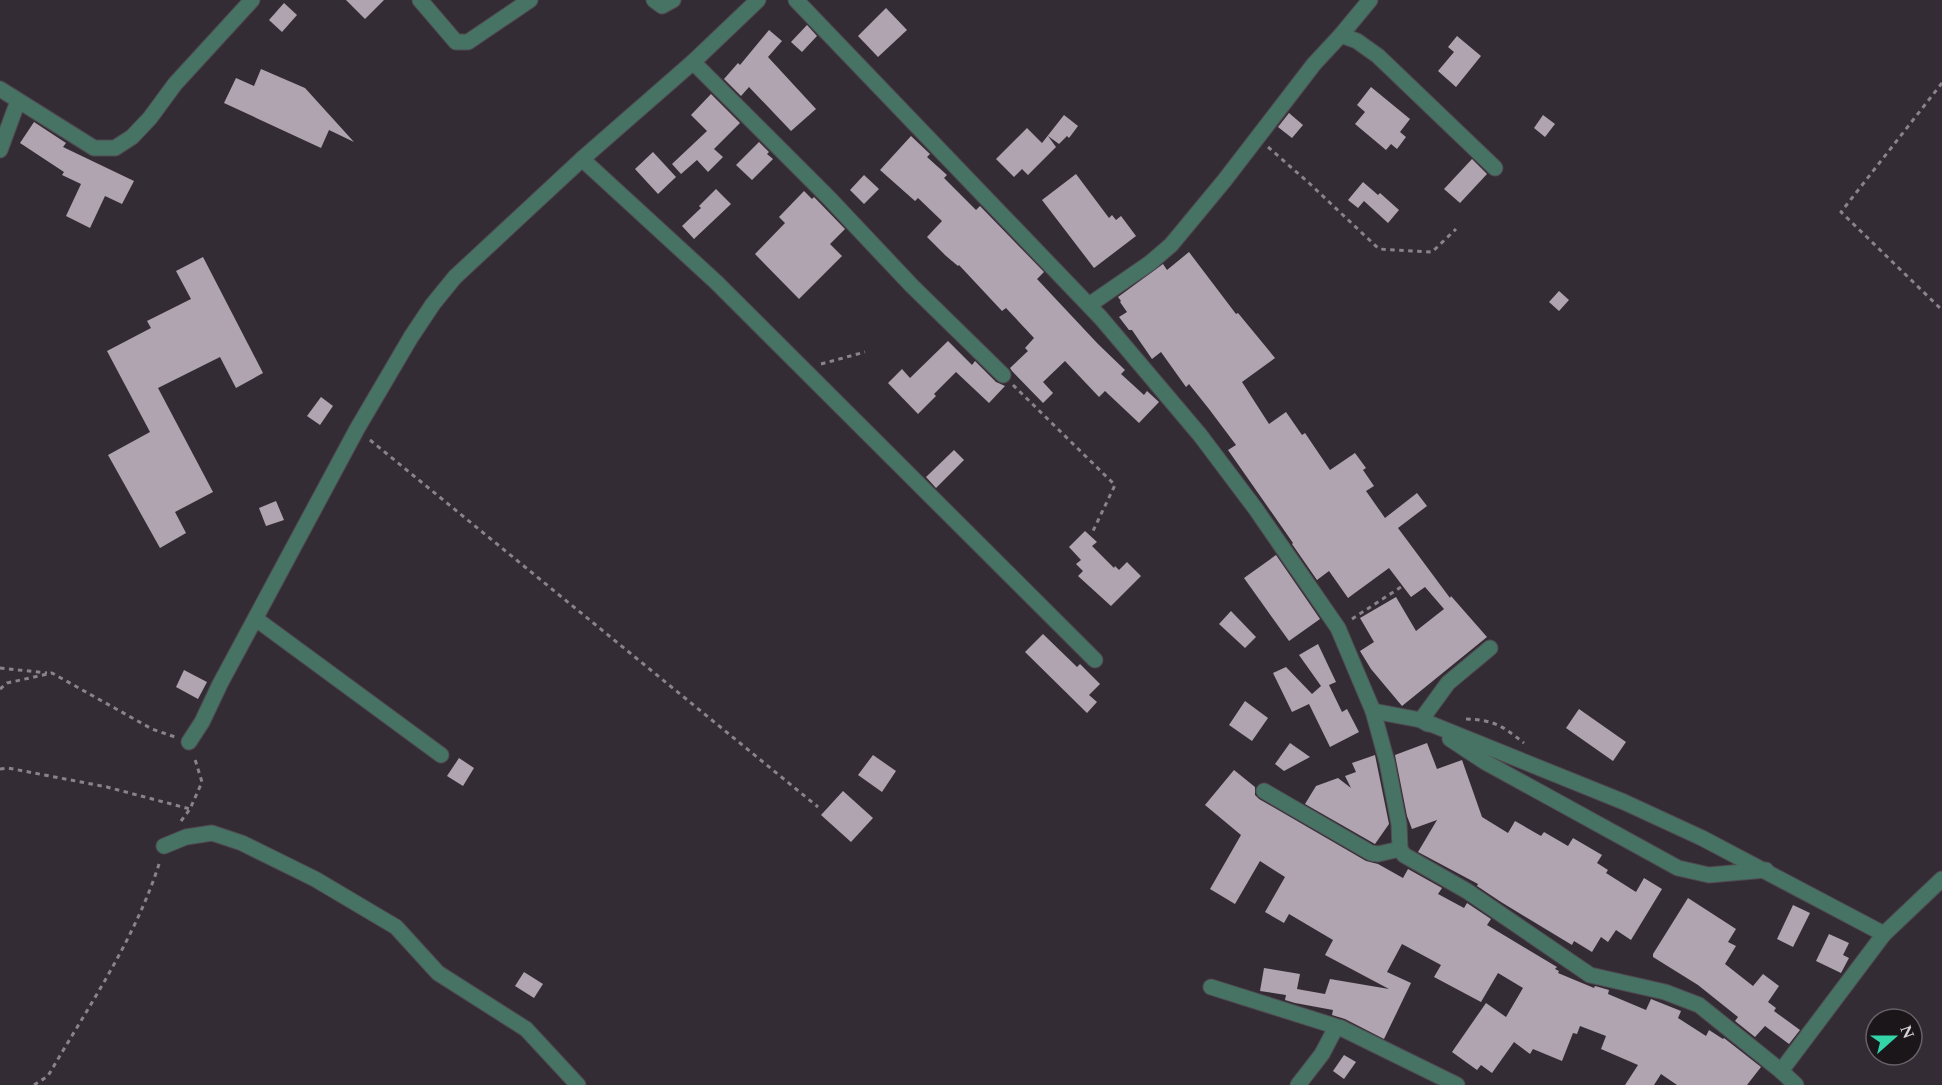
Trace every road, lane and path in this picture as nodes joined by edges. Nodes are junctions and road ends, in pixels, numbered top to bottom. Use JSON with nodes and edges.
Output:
{"nodes":[{"id":1,"x":252,"y":0,"type":"edge"},
{"id":2,"x":420,"y":0,"type":"edge"},
{"id":3,"x":530,"y":0,"type":"edge"},
{"id":4,"x":654,"y":0,"type":"edge"},
{"id":5,"x":673,"y":0,"type":"edge"},
{"id":6,"x":758,"y":0,"type":"edge"},
{"id":7,"x":1370,"y":0,"type":"edge"},
{"id":8,"x":800,"y":3,"type":"edge"},
{"id":9,"x":1341,"y":35,"type":"junction"},
{"id":10,"x":693,"y":62,"type":"junction"},
{"id":11,"x":1942,"y":83,"type":"edge"},
{"id":12,"x":0,"y":89,"type":"edge"},
{"id":13,"x":18,"y":101,"type":"junction"},
{"id":14,"x":1257,"y":138,"type":"junction"},
{"id":15,"x":0,"y":150,"type":"edge"},
{"id":16,"x":582,"y":159,"type":"junction"},
{"id":17,"x":1495,"y":168,"type":"dead end"},
{"id":18,"x":1456,"y":229,"type":"dead end"},
{"id":19,"x":1089,"y":305,"type":"junction"},
{"id":20,"x":1942,"y":310,"type":"edge"},
{"id":21,"x":865,"y":352,"type":"dead end"},
{"id":22,"x":802,"y":369,"type":"junction"},
{"id":23,"x":1003,"y":375,"type":"joint"},
{"id":24,"x":357,"y":429,"type":"junction"},
{"id":25,"x":1093,"y":531,"type":"dead end"},
{"id":26,"x":1404,"y":585,"type":"dead end"},
{"id":27,"x":256,"y":619,"type":"junction"},
{"id":28,"x":1338,"y":628,"type":"junction"},
{"id":29,"x":1490,"y":648,"type":"dead end"},
{"id":30,"x":1095,"y":660,"type":"dead end"},
{"id":31,"x":0,"y":669,"type":"edge"},
{"id":32,"x":52,"y":673,"type":"junction"},
{"id":33,"x":0,"y":689,"type":"edge"},
{"id":34,"x":1373,"y":711,"type":"junction"},
{"id":35,"x":1421,"y":720,"type":"junction"},
{"id":36,"x":189,"y":742,"type":"junction"},
{"id":37,"x":441,"y":755,"type":"dead end"},
{"id":38,"x":0,"y":769,"type":"edge"},
{"id":39,"x":1264,"y":791,"type":"dead end"},
{"id":40,"x":819,"y":807,"type":"dead end"},
{"id":41,"x":190,"y":809,"type":"junction"},
{"id":42,"x":164,"y":846,"type":"junction"},
{"id":43,"x":1400,"y":849,"type":"junction"},
{"id":44,"x":1766,"y":870,"type":"junction"},
{"id":45,"x":1942,"y":879,"type":"edge"},
{"id":46,"x":1884,"y":934,"type":"junction"},
{"id":47,"x":1211,"y":987,"type":"dead end"},
{"id":48,"x":1341,"y":1028,"type":"junction"},
{"id":49,"x":1781,"y":1071,"type":"junction"},
{"id":50,"x":33,"y":1085,"type":"edge"},
{"id":51,"x":578,"y":1085,"type":"edge"},
{"id":52,"x":1298,"y":1085,"type":"edge"},
{"id":53,"x":1457,"y":1085,"type":"edge"},
{"id":54,"x":1796,"y":1085,"type":"edge"}],
"edges":[{"from":1,"to":13,"type":"street"},
{"from":2,"to":3,"type":"street"},
{"from":4,"to":5,"type":"street"},
{"from":6,"to":10,"type":"street"},
{"from":7,"to":9,"type":"street"},
{"from":8,"to":19,"type":"street"},
{"from":9,"to":14,"type":"street"},
{"from":9,"to":17,"type":"street"},
{"from":10,"to":16,"type":"street"},
{"from":10,"to":23,"type":"street"},
{"from":11,"to":20,"type":"path"},
{"from":12,"to":13,"type":"street"},
{"from":13,"to":15,"type":"street"},
{"from":14,"to":18,"type":"path"},
{"from":14,"to":19,"type":"street"},
{"from":16,"to":22,"type":"street"},
{"from":16,"to":24,"type":"street"},
{"from":19,"to":28,"type":"street"},
{"from":21,"to":22,"type":"path"},
{"from":22,"to":30,"type":"street"},
{"from":23,"to":25,"type":"path"},
{"from":24,"to":27,"type":"street"},
{"from":24,"to":40,"type":"path"},
{"from":26,"to":28,"type":"path"},
{"from":27,"to":36,"type":"street"},
{"from":27,"to":37,"type":"street"},
{"from":28,"to":34,"type":"street"},
{"from":29,"to":35,"type":"street"},
{"from":31,"to":32,"type":"path"},
{"from":32,"to":33,"type":"path"},
{"from":32,"to":36,"type":"path"},
{"from":34,"to":35,"type":"street"},
{"from":34,"to":43,"type":"street"},
{"from":35,"to":44,"type":"street"},
{"from":35,"to":44,"type":"street"},
{"from":36,"to":41,"type":"path"},
{"from":38,"to":41,"type":"path"},
{"from":39,"to":43,"type":"street"},
{"from":41,"to":42,"type":"path"},
{"from":42,"to":50,"type":"path"},
{"from":42,"to":51,"type":"street"},
{"from":43,"to":49,"type":"street"},
{"from":44,"to":46,"type":"street"},
{"from":45,"to":46,"type":"street"},
{"from":46,"to":49,"type":"street"},
{"from":47,"to":48,"type":"street"},
{"from":48,"to":52,"type":"street"},
{"from":48,"to":53,"type":"street"},
{"from":49,"to":54,"type":"street"}]}
